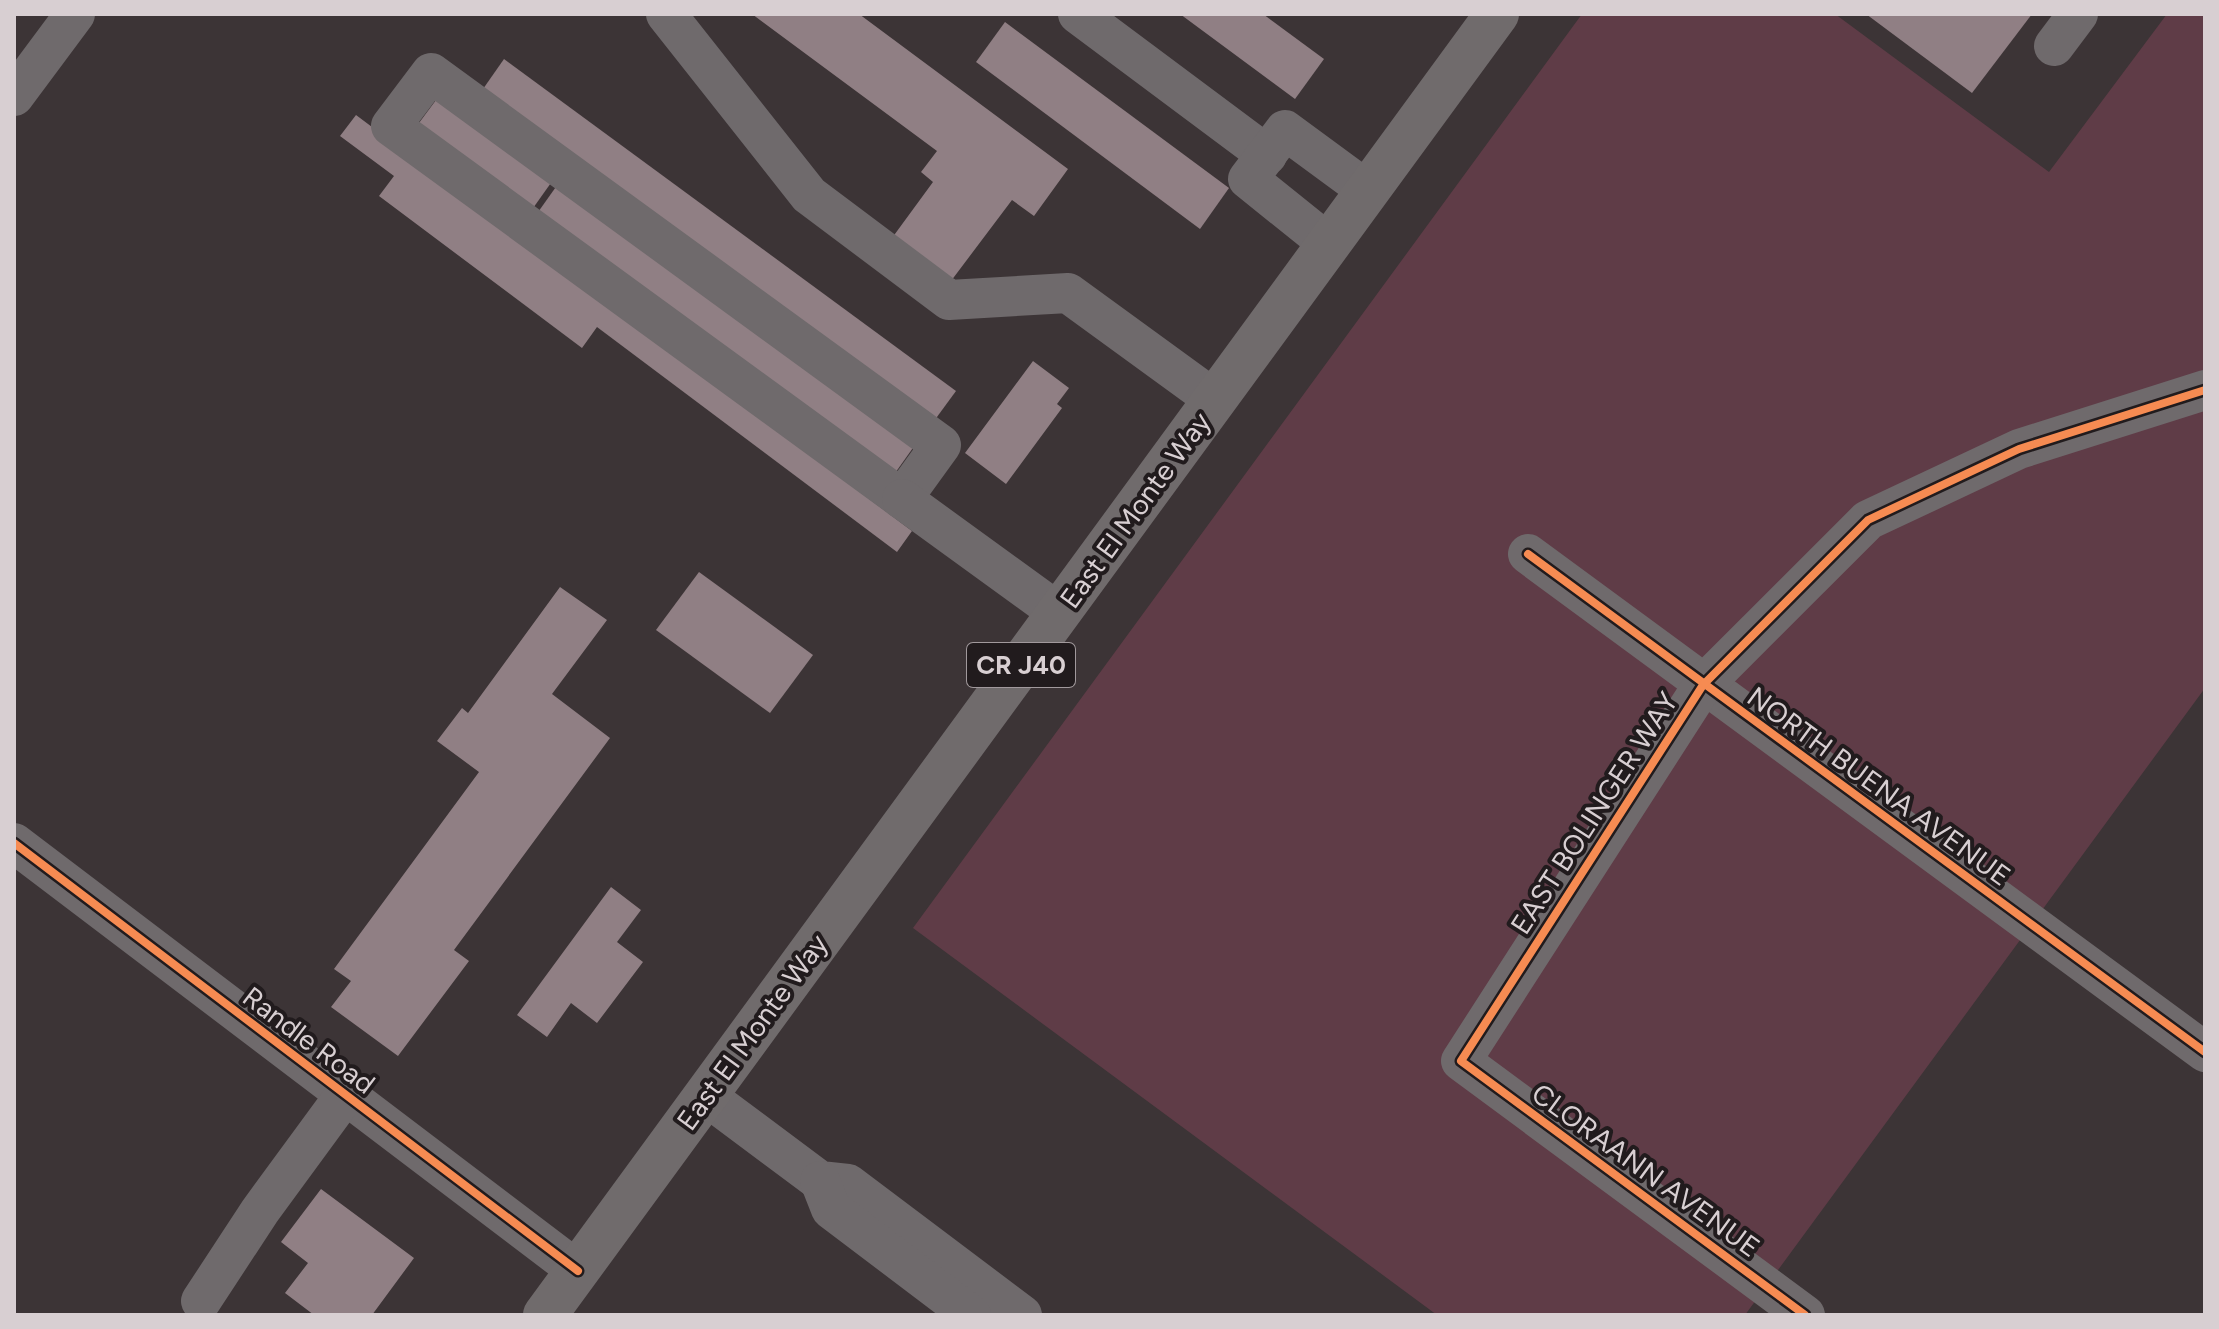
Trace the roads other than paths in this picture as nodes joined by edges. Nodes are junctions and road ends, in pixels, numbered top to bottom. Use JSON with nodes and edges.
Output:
{"nodes":[{"id":1,"x":75,"y":14,"type":"edge"},
{"id":2,"x":666,"y":14,"type":"edge"},
{"id":3,"x":1078,"y":14,"type":"edge"},
{"id":4,"x":1497,"y":14,"type":"edge"},
{"id":5,"x":2078,"y":14,"type":"edge"},
{"id":6,"x":2054,"y":46,"type":"dead end"},
{"id":7,"x":14,"y":96,"type":"edge"},
{"id":8,"x":1267,"y":155,"type":"junction"},
{"id":9,"x":1368,"y":191,"type":"junction"},
{"id":10,"x":1329,"y":244,"type":"junction"},
{"id":11,"x":2205,"y":390,"type":"edge"},
{"id":12,"x":1215,"y":400,"type":"junction"},
{"id":13,"x":902,"y":499,"type":"junction"},
{"id":14,"x":1528,"y":554,"type":"dead end"},
{"id":15,"x":1059,"y":613,"type":"junction"},
{"id":16,"x":1703,"y":685,"type":"junction"},
{"id":17,"x":21,"y":863,"type":"edge"},
{"id":18,"x":2205,"y":1052,"type":"edge"},
{"id":19,"x":1461,"y":1061,"type":"joint"},
{"id":20,"x":345,"y":1095,"type":"junction"},
{"id":21,"x":706,"y":1096,"type":"junction"},
{"id":22,"x":820,"y":1181,"type":"junction"},
{"id":23,"x":578,"y":1271,"type":"junction"},
{"id":24,"x":201,"y":1301,"type":"dead end"},
{"id":25,"x":545,"y":1315,"type":"edge"},
{"id":26,"x":971,"y":1315,"type":"edge"},
{"id":27,"x":1022,"y":1315,"type":"edge"},
{"id":28,"x":1805,"y":1315,"type":"edge"}],
"edges":[{"from":1,"to":7,"type":"street"},
{"from":2,"to":12,"type":"street"},
{"from":3,"to":8,"type":"street"},
{"from":4,"to":9,"type":"main road","name":"East El Monte Way","number":"CR J40"},
{"from":5,"to":6,"type":"street"},
{"from":8,"to":9,"type":"street"},
{"from":8,"to":10,"type":"street"},
{"from":9,"to":10,"type":"main road","name":"East El Monte Way","number":"CR J40"},
{"from":10,"to":12,"type":"main road","name":"East El Monte Way","number":"CR J40"},
{"from":11,"to":16,"type":"street","name":"EAST BOLINGER WAY"},
{"from":12,"to":15,"type":"main road","name":"East El Monte Way","number":"CR J40"},
{"from":13,"to":13,"type":"street"},
{"from":13,"to":15,"type":"street"},
{"from":14,"to":16,"type":"street","name":"NORTH BUENA AVENUE"},
{"from":15,"to":21,"type":"main road","name":"East El Monte Way","number":"CR J40"},
{"from":16,"to":18,"type":"street","name":"NORTH BUENA AVENUE"},
{"from":16,"to":19,"type":"street","name":"EAST BOLINGER WAY"},
{"from":17,"to":20,"type":"street","name":"Randle Road"},
{"from":19,"to":28,"type":"street","name":"CLORAANN AVENUE"},
{"from":20,"to":23,"type":"street","name":"Randle Road"},
{"from":20,"to":24,"type":"street"},
{"from":21,"to":22,"type":"street"},
{"from":21,"to":23,"type":"main road","name":"East El Monte Way","number":"CR J40"},
{"from":22,"to":26,"type":"street"},
{"from":22,"to":27,"type":"street"},
{"from":23,"to":25,"type":"main road","name":"East El Monte Way","number":"CR J40"}]}
